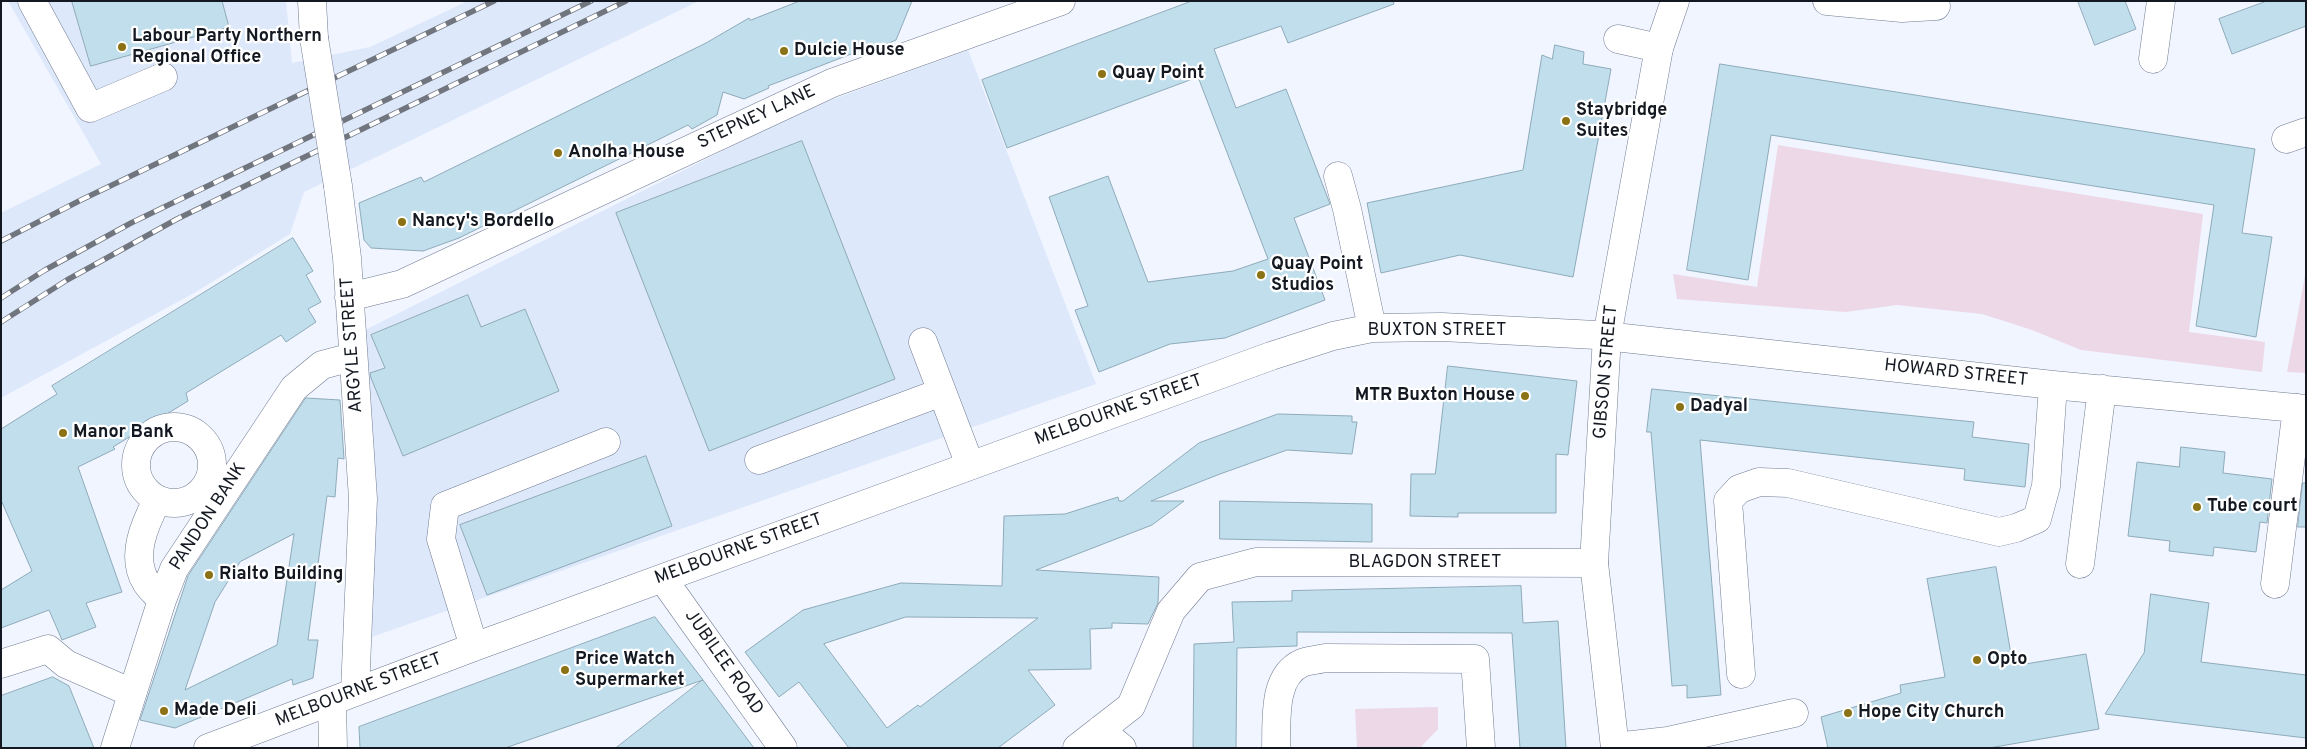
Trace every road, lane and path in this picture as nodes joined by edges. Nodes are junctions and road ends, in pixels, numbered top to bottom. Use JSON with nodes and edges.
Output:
{"nodes":[{"id":1,"x":32,"y":1,"type":"edge"},
{"id":2,"x":312,"y":1,"type":"edge"},
{"id":3,"x":1061,"y":1,"type":"edge"},
{"id":4,"x":1675,"y":1,"type":"edge"},
{"id":5,"x":1826,"y":1,"type":"edge"},
{"id":6,"x":2161,"y":1,"type":"edge"},
{"id":7,"x":1936,"y":6,"type":"dead end"},
{"id":8,"x":1618,"y":39,"type":"dead end"},
{"id":9,"x":1659,"y":48,"type":"junction"},
{"id":10,"x":2153,"y":59,"type":"dead end"},
{"id":11,"x":163,"y":76,"type":"dead end"},
{"id":12,"x":1338,"y":176,"type":"dead end"},
{"id":13,"x":349,"y":297,"type":"junction"},
{"id":14,"x":1372,"y":328,"type":"junction"},
{"id":15,"x":1606,"y":336,"type":"junction"},
{"id":16,"x":923,"y":342,"type":"dead end"},
{"id":17,"x":1271,"y":356,"type":"joint"},
{"id":18,"x":352,"y":357,"type":"junction"},
{"id":19,"x":2053,"y":385,"type":"junction"},
{"id":20,"x":2102,"y":389,"type":"junction"},
{"id":21,"x":942,"y":392,"type":"junction"},
{"id":22,"x":2302,"y":408,"type":"edge"},
{"id":23,"x":606,"y":442,"type":"dead end"},
{"id":24,"x":759,"y":460,"type":"dead end"},
{"id":25,"x":970,"y":465,"type":"junction"},
{"id":26,"x":157,"y":500,"type":"dead end"},
{"id":27,"x":1594,"y":563,"type":"junction"},
{"id":28,"x":2080,"y":564,"type":"dead end"},
{"id":29,"x":663,"y":579,"type":"junction"},
{"id":30,"x":2275,"y":584,"type":"dead end"},
{"id":31,"x":162,"y":600,"type":"junction"},
{"id":32,"x":474,"y":647,"type":"junction"},
{"id":33,"x":1,"y":664,"type":"edge"},
{"id":34,"x":1741,"y":674,"type":"dead end"},
{"id":35,"x":132,"y":693,"type":"junction"},
{"id":36,"x":344,"y":697,"type":"junction"},
{"id":37,"x":1794,"y":713,"type":"dead end"},
{"id":38,"x":1100,"y":730,"type":"junction"},
{"id":39,"x":115,"y":748,"type":"edge"},
{"id":40,"x":208,"y":748,"type":"edge"},
{"id":41,"x":333,"y":748,"type":"edge"},
{"id":42,"x":783,"y":748,"type":"edge"},
{"id":43,"x":1077,"y":748,"type":"edge"},
{"id":44,"x":1122,"y":748,"type":"edge"},
{"id":45,"x":1276,"y":748,"type":"edge"},
{"id":46,"x":1481,"y":748,"type":"edge"},
{"id":47,"x":1615,"y":748,"type":"edge"}],
"edges":[{"from":1,"to":11,"type":"street"},
{"from":2,"to":13,"type":"street","name":"ARGYLE STREET","bridge":true},
{"from":3,"to":13,"type":"street","name":"STEPNEY LANE"},
{"from":4,"to":9,"type":"street","name":"GIBSON STREET"},
{"from":5,"to":7,"type":"street"},
{"from":6,"to":10,"type":"street"},
{"from":8,"to":9,"type":"street"},
{"from":9,"to":15,"type":"street","name":"GIBSON STREET"},
{"from":12,"to":14,"type":"street"},
{"from":13,"to":18,"type":"street","name":"ARGYLE STREET"},
{"from":14,"to":15,"type":"street","name":"BUXTON STREET"},
{"from":14,"to":17,"type":"street","name":"BUXTON STREET"},
{"from":15,"to":19,"type":"street","name":"HOWARD STREET"},
{"from":15,"to":27,"type":"street","name":"GIBSON STREET"},
{"from":16,"to":21,"type":"street"},
{"from":17,"to":25,"type":"street","name":"MELBOURNE STREET"},
{"from":18,"to":31,"type":"street","name":"PANDON BANK"},
{"from":18,"to":36,"type":"street","name":"ARGYLE STREET"},
{"from":19,"to":20,"type":"street","name":"HOWARD STREET"},
{"from":19,"to":34,"type":"street"},
{"from":20,"to":22,"type":"street","name":"HOWARD STREET"},
{"from":20,"to":28,"type":"street"},
{"from":21,"to":24,"type":"street"},
{"from":21,"to":25,"type":"street"},
{"from":22,"to":30,"type":"street"},
{"from":23,"to":32,"type":"street"},
{"from":25,"to":29,"type":"street","name":"MELBOURNE STREET"},
{"from":26,"to":31,"type":"street"},
{"from":27,"to":38,"type":"street","name":"BLAGDON STREET"},
{"from":27,"to":47,"type":"street","name":"GIBSON STREET"},
{"from":29,"to":32,"type":"street","name":"MELBOURNE STREET"},
{"from":29,"to":42,"type":"street","name":"JUBILEE ROAD"},
{"from":31,"to":35,"type":"street","name":"PANDON BANK"},
{"from":32,"to":36,"type":"street","name":"MELBOURNE STREET"},
{"from":33,"to":35,"type":"street"},
{"from":35,"to":39,"type":"street","name":"PANDON BANK"},
{"from":36,"to":40,"type":"street","name":"MELBOURNE STREET"},
{"from":36,"to":41,"type":"street","name":"ARGYLE STREET"},
{"from":37,"to":47,"type":"street"},
{"from":38,"to":43,"type":"street"},
{"from":38,"to":44,"type":"street"},
{"from":45,"to":46,"type":"street"}]}
